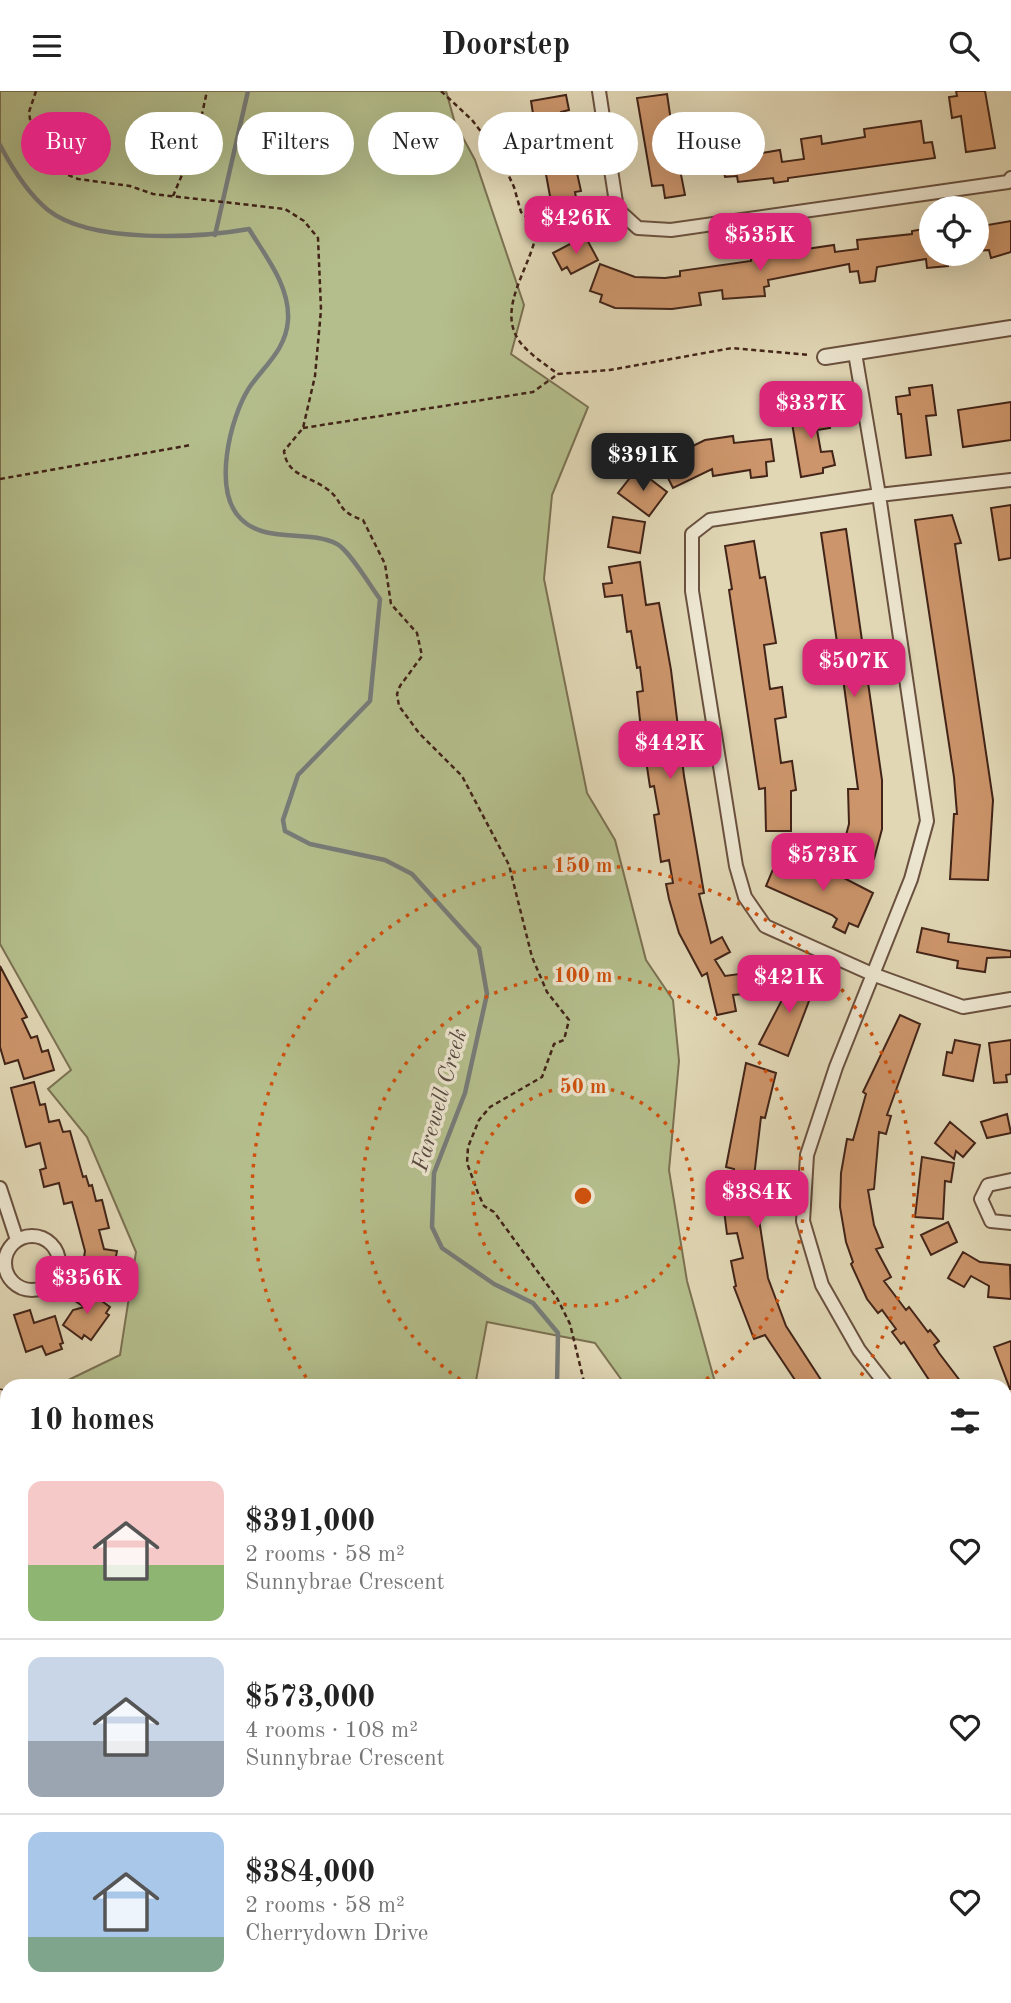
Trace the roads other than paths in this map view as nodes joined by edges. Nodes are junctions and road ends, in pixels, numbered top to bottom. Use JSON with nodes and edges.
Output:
{"nodes":[{"id":1,"x":599,"y":91,"type":"edge"},
{"id":2,"x":1011,"y":178,"type":"edge"},
{"id":3,"x":1011,"y":328,"type":"edge"},
{"id":4,"x":855,"y":353,"type":"junction"},
{"id":5,"x":825,"y":357,"type":"road end"},
{"id":6,"x":1011,"y":480,"type":"edge"},
{"id":7,"x":879,"y":495,"type":"junction"},
{"id":8,"x":872,"y":974,"type":"junction"},
{"id":9,"x":1011,"y":999,"type":"edge"},
{"id":10,"x":1011,"y":1180,"type":"edge"},
{"id":11,"x":0,"y":1188,"type":"edge"},
{"id":12,"x":1011,"y":1223,"type":"edge"},
{"id":13,"x":17,"y":1240,"type":"junction"},
{"id":14,"x":882,"y":1379,"type":"edge"}],
"edges":[{"from":1,"to":2,"type":"street"},
{"from":3,"to":4,"type":"street"},
{"from":4,"to":5,"type":"street"},
{"from":4,"to":7,"type":"street"},
{"from":6,"to":7,"type":"street"},
{"from":7,"to":8,"type":"street"},
{"from":7,"to":8,"type":"street"},
{"from":8,"to":9,"type":"street"},
{"from":8,"to":14,"type":"street"},
{"from":10,"to":12,"type":"street"},
{"from":11,"to":13,"type":"street"},
{"from":13,"to":13,"type":"street"}]}
